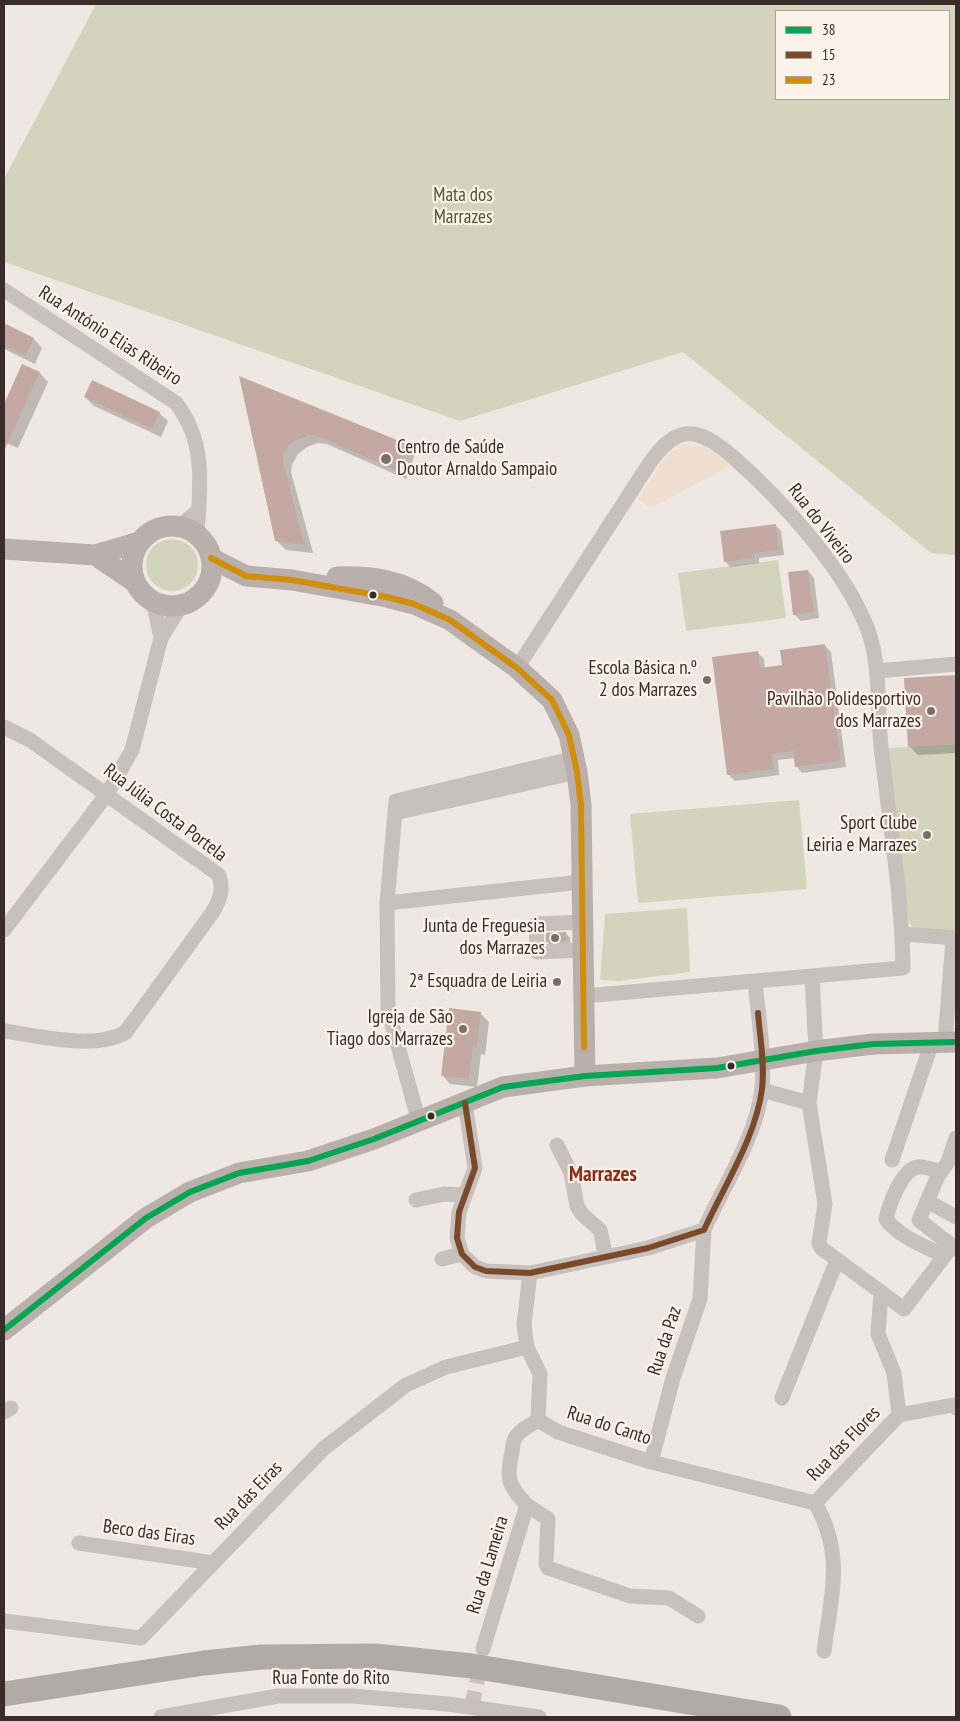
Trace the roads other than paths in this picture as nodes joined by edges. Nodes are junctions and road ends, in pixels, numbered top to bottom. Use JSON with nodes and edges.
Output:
{"nodes":[{"id":1,"x":4,"y":290,"type":"edge"},
{"id":2,"x":188,"y":531,"type":"junction"},
{"id":3,"x":140,"y":542,"type":"junction"},
{"id":4,"x":4,"y":549,"type":"edge"},
{"id":5,"x":95,"y":555,"type":"junction"},
{"id":6,"x":211,"y":558,"type":"junction"},
{"id":7,"x":246,"y":576,"type":"junction"},
{"id":8,"x":135,"y":582,"type":"junction"},
{"id":9,"x":202,"y":592,"type":"junction"},
{"id":10,"x":153,"y":601,"type":"junction"},
{"id":11,"x":182,"y":604,"type":"junction"},
{"id":12,"x":161,"y":638,"type":"junction"},
{"id":13,"x":956,"y":664,"type":"edge"},
{"id":14,"x":517,"y":668,"type":"junction"},
{"id":15,"x":877,"y":671,"type":"junction"},
{"id":16,"x":4,"y":727,"type":"edge"},
{"id":17,"x":576,"y":765,"type":"junction"},
{"id":18,"x":107,"y":794,"type":"junction"},
{"id":19,"x":581,"y":882,"type":"junction"},
{"id":20,"x":387,"y":904,"type":"junction"},
{"id":21,"x":582,"y":922,"type":"junction"},
{"id":22,"x":4,"y":930,"type":"edge"},
{"id":23,"x":903,"y":934,"type":"junction"},
{"id":24,"x":954,"y":938,"type":"edge"},
{"id":25,"x":583,"y":950,"type":"junction"},
{"id":26,"x":812,"y":976,"type":"junction"},
{"id":27,"x":755,"y":982,"type":"junction"},
{"id":28,"x":584,"y":996,"type":"junction"},
{"id":29,"x":4,"y":1031,"type":"edge"},
{"id":30,"x":944,"y":1042,"type":"edge"},
{"id":31,"x":816,"y":1051,"type":"junction"},
{"id":32,"x":762,"y":1060,"type":"junction"},
{"id":33,"x":585,"y":1076,"type":"junction"},
{"id":34,"x":762,"y":1090,"type":"junction"},
{"id":35,"x":465,"y":1103,"type":"junction"},
{"id":36,"x":810,"y":1103,"type":"junction"},
{"id":37,"x":419,"y":1122,"type":"junction"},
{"id":38,"x":956,"y":1138,"type":"edge"},
{"id":39,"x":557,"y":1145,"type":"dead end"},
{"id":40,"x":892,"y":1160,"type":"dead end"},
{"id":41,"x":941,"y":1172,"type":"junction"},
{"id":42,"x":464,"y":1196,"type":"junction"},
{"id":43,"x":416,"y":1200,"type":"dead end"},
{"id":44,"x":927,"y":1200,"type":"junction"},
{"id":45,"x":956,"y":1217,"type":"edge"},
{"id":46,"x":704,"y":1230,"type":"junction"},
{"id":47,"x":951,"y":1251,"type":"edge"},
{"id":48,"x":462,"y":1254,"type":"junction"},
{"id":49,"x":606,"y":1257,"type":"junction"},
{"id":50,"x":442,"y":1259,"type":"dead end"},
{"id":51,"x":837,"y":1260,"type":"junction"},
{"id":52,"x":530,"y":1273,"type":"junction"},
{"id":53,"x":881,"y":1292,"type":"junction"},
{"id":54,"x":4,"y":1330,"type":"edge"},
{"id":55,"x":527,"y":1347,"type":"junction"},
{"id":56,"x":782,"y":1398,"type":"dead end"},
{"id":57,"x":956,"y":1408,"type":"edge"},
{"id":58,"x":899,"y":1415,"type":"junction"},
{"id":59,"x":538,"y":1420,"type":"junction"},
{"id":60,"x":651,"y":1462,"type":"junction"},
{"id":61,"x":815,"y":1503,"type":"junction"},
{"id":62,"x":527,"y":1505,"type":"junction"},
{"id":63,"x":79,"y":1543,"type":"dead end"},
{"id":64,"x":213,"y":1563,"type":"junction"},
{"id":65,"x":698,"y":1616,"type":"dead end"},
{"id":66,"x":4,"y":1621,"type":"edge"},
{"id":67,"x":483,"y":1649,"type":"tunnel mouth"},
{"id":68,"x":824,"y":1651,"type":"dead end"},
{"id":69,"x":4,"y":1694,"type":"edge"},
{"id":70,"x":4,"y":1711,"type":"edge"},
{"id":71,"x":161,"y":1717,"type":"edge"},
{"id":72,"x":539,"y":1717,"type":"edge"},
{"id":73,"x":694,"y":1717,"type":"edge"},
{"id":74,"x":779,"y":1717,"type":"edge"}],
"edges":[{"from":1,"to":2,"type":"street","name":"Rua António Elias Ribeiro"},
{"from":2,"to":3,"type":"main road"},
{"from":2,"to":6,"type":"main road"},
{"from":3,"to":5,"type":"main road"},
{"from":3,"to":8,"type":"main road"},
{"from":4,"to":5,"type":"main road"},
{"from":5,"to":8,"type":"main road"},
{"from":6,"to":7,"type":"main road"},
{"from":6,"to":9,"type":"main road"},
{"from":7,"to":9,"type":"main road"},
{"from":7,"to":14,"type":"main road"},
{"from":8,"to":10,"type":"main road"},
{"from":9,"to":11,"type":"main road"},
{"from":10,"to":11,"type":"main road"},
{"from":10,"to":12,"type":"street"},
{"from":11,"to":12,"type":"street"},
{"from":12,"to":18,"type":"street"},
{"from":13,"to":15,"type":"street"},
{"from":14,"to":15,"type":"street","name":"Rua do Viveiro"},
{"from":14,"to":17,"type":"main road"},
{"from":15,"to":23,"type":"street","name":"Rua do Viveiro"},
{"from":16,"to":18,"type":"street","name":"Rua Júlia Costa Portela"},
{"from":17,"to":19,"type":"main road"},
{"from":17,"to":20,"type":"street"},
{"from":18,"to":22,"type":"street"},
{"from":18,"to":29,"type":"street","name":"Rua Júlia Costa Portela"},
{"from":19,"to":20,"type":"street"},
{"from":19,"to":21,"type":"main road"},
{"from":20,"to":37,"type":"street"},
{"from":21,"to":25,"type":"main road"},
{"from":21,"to":25,"type":"street"},
{"from":23,"to":24,"type":"street"},
{"from":23,"to":26,"type":"street","name":"Rua do Viveiro"},
{"from":24,"to":30,"type":"street"},
{"from":25,"to":28,"type":"main road"},
{"from":26,"to":27,"type":"street"},
{"from":26,"to":31,"type":"street"},
{"from":27,"to":28,"type":"street"},
{"from":27,"to":32,"type":"street"},
{"from":28,"to":33,"type":"main road"},
{"from":30,"to":31,"type":"main road"},
{"from":30,"to":40,"type":"street"},
{"from":31,"to":32,"type":"main road"},
{"from":31,"to":36,"type":"street"},
{"from":32,"to":33,"type":"main road"},
{"from":32,"to":34,"type":"street"},
{"from":33,"to":35,"type":"main road"},
{"from":34,"to":36,"type":"street"},
{"from":34,"to":46,"type":"street"},
{"from":35,"to":37,"type":"main road"},
{"from":35,"to":42,"type":"street"},
{"from":36,"to":51,"type":"street"},
{"from":37,"to":54,"type":"main road"},
{"from":38,"to":41,"type":"street"},
{"from":39,"to":49,"type":"street"},
{"from":41,"to":44,"type":"street"},
{"from":41,"to":47,"type":"street"},
{"from":42,"to":43,"type":"street"},
{"from":42,"to":48,"type":"street"},
{"from":44,"to":45,"type":"street"},
{"from":44,"to":47,"type":"street"},
{"from":46,"to":49,"type":"street"},
{"from":46,"to":60,"type":"street","name":"Rua da Paz"},
{"from":47,"to":53,"type":"street"},
{"from":48,"to":50,"type":"street"},
{"from":48,"to":52,"type":"street"},
{"from":49,"to":52,"type":"street"},
{"from":51,"to":53,"type":"street"},
{"from":51,"to":56,"type":"street"},
{"from":52,"to":55,"type":"street","name":"Rua do Canto"},
{"from":53,"to":58,"type":"street","name":"Rua das Flores"},
{"from":55,"to":59,"type":"street","name":"Rua do Canto"},
{"from":55,"to":64,"type":"street","name":"Rua das Eiras"},
{"from":57,"to":58,"type":"street"},
{"from":58,"to":61,"type":"street","name":"Rua das Flores"},
{"from":59,"to":60,"type":"street","name":"Rua do Canto"},
{"from":59,"to":62,"type":"street","name":"Rua da Lameira"},
{"from":60,"to":61,"type":"street","name":"Rua do Canto"},
{"from":61,"to":68,"type":"street","name":"Rua das Flores"},
{"from":62,"to":65,"type":"street"},
{"from":62,"to":67,"type":"street","name":"Rua da Lameira"},
{"from":63,"to":64,"type":"street","name":"Beco das Eiras"},
{"from":64,"to":66,"type":"street","name":"Rua das Eiras"},
{"from":69,"to":74,"type":"highway"},
{"from":70,"to":73,"type":"highway"},
{"from":71,"to":72,"type":"street","name":"Rua Fonte do Rito"}]}
